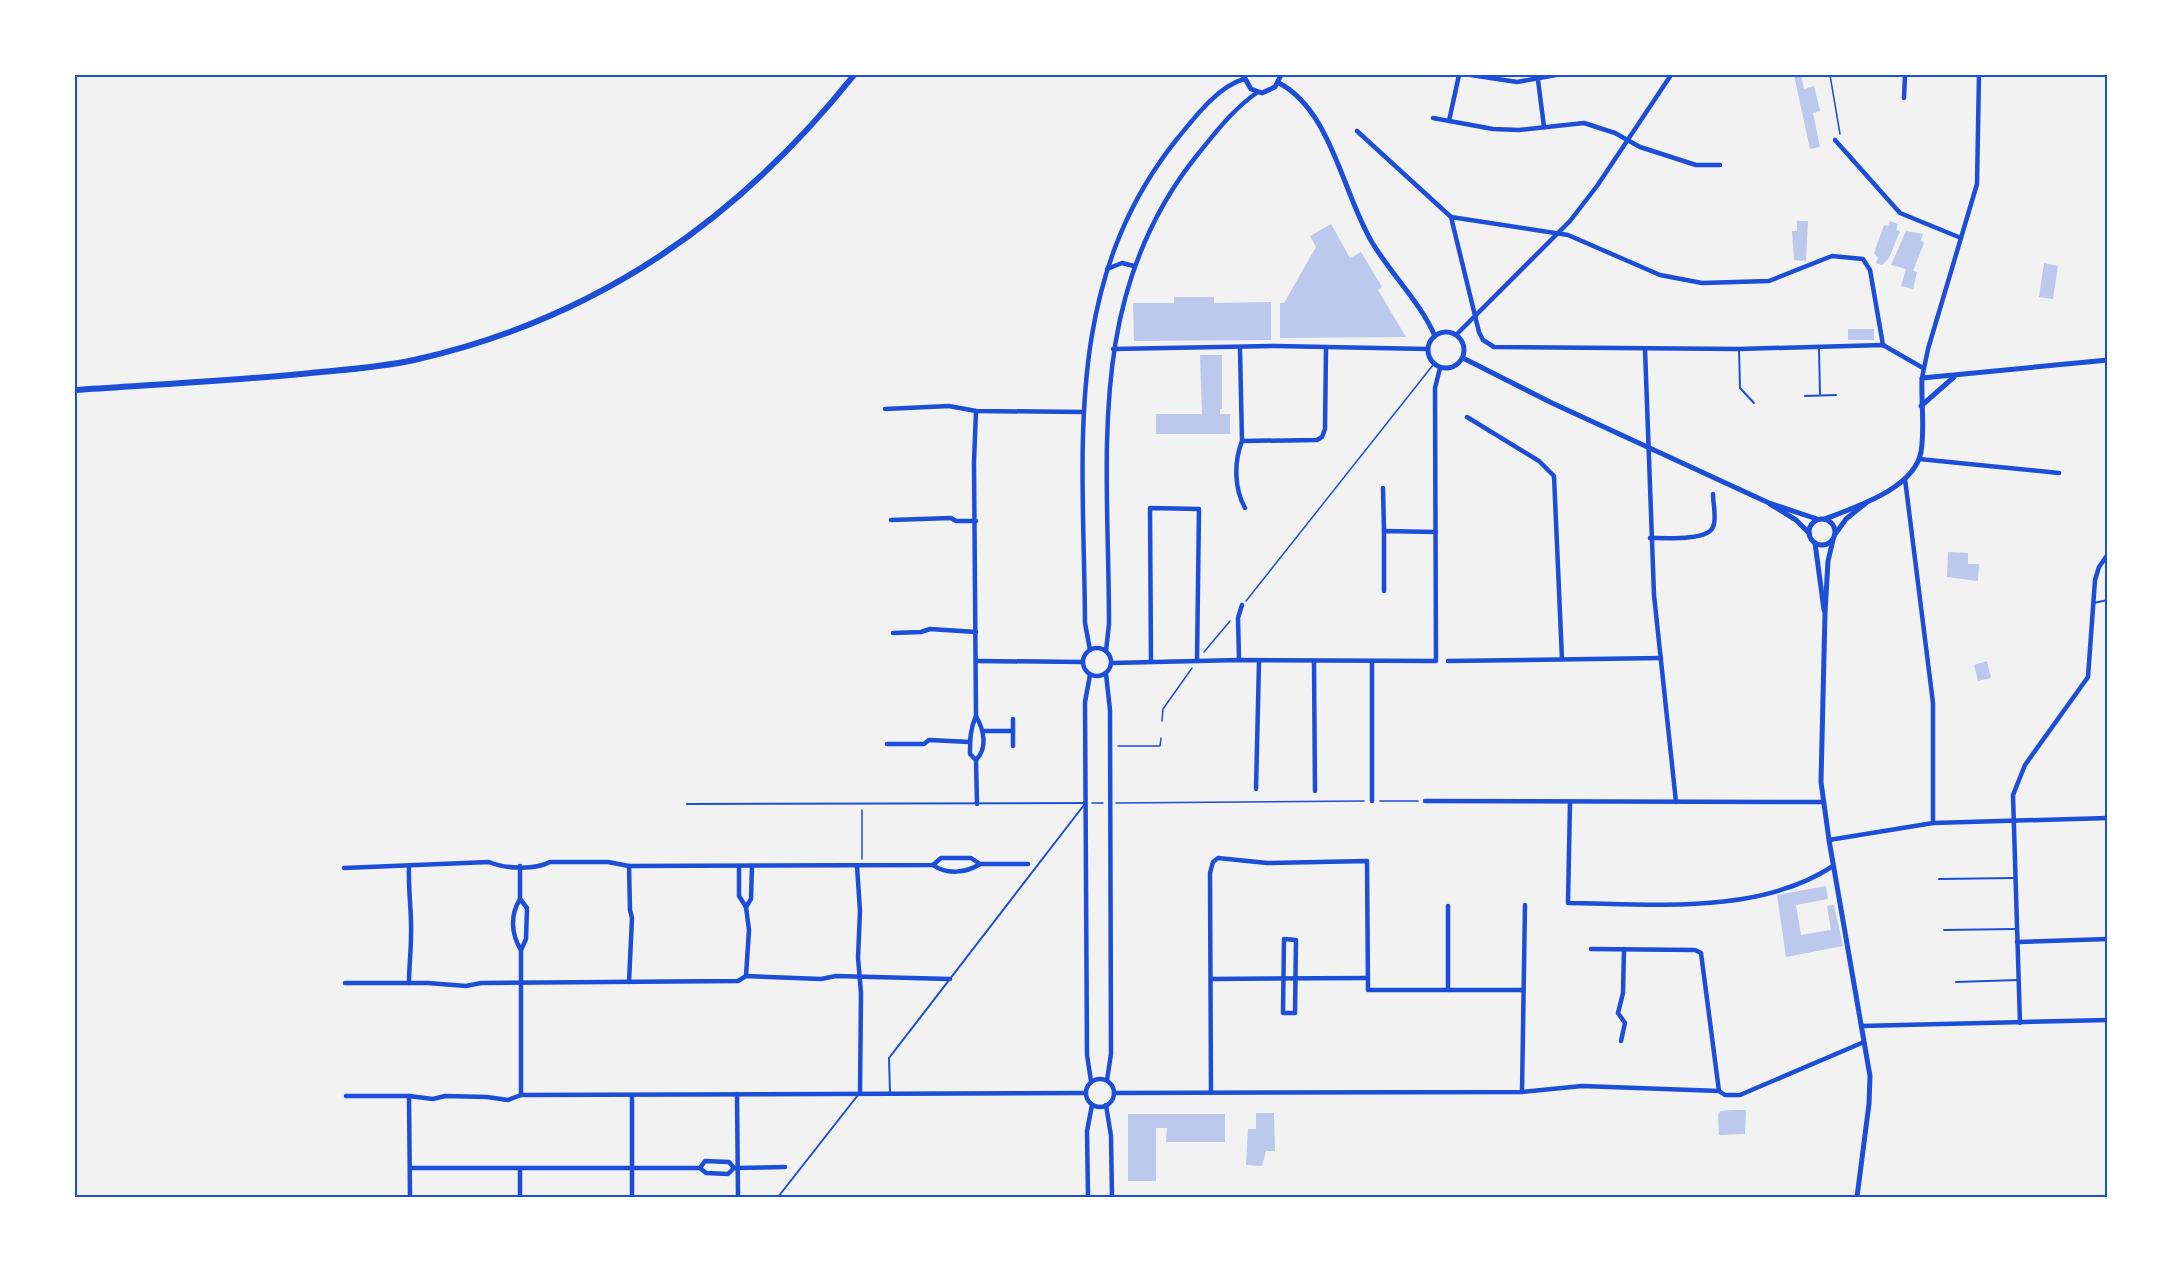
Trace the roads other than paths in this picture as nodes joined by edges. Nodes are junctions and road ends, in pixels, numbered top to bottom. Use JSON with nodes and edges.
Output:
{"nodes":[{"id":1,"x":854,"y":75,"type":"edge"},
{"id":2,"x":1281,"y":75,"type":"edge"},
{"id":3,"x":1459,"y":75,"type":"edge"},
{"id":4,"x":1471,"y":75,"type":"edge"},
{"id":5,"x":1556,"y":75,"type":"edge"},
{"id":6,"x":1671,"y":75,"type":"edge"},
{"id":7,"x":1905,"y":75,"type":"edge"},
{"id":8,"x":1979,"y":75,"type":"edge"},
{"id":9,"x":1244,"y":77,"type":"edge"},
{"id":10,"x":1538,"y":80,"type":"junction"},
{"id":11,"x":1279,"y":83,"type":"junction"},
{"id":12,"x":1258,"y":92,"type":"junction"},
{"id":13,"x":1905,"y":98,"type":"dead end"},
{"id":14,"x":1433,"y":118,"type":"dead end"},
{"id":15,"x":1449,"y":121,"type":"junction"},
{"id":16,"x":1544,"y":127,"type":"junction"},
{"id":17,"x":1357,"y":131,"type":"dead end"},
{"id":18,"x":1628,"y":140,"type":"junction"},
{"id":19,"x":1835,"y":140,"type":"dead end"},
{"id":20,"x":1720,"y":165,"type":"dead end"},
{"id":21,"x":1451,"y":217,"type":"junction"},
{"id":22,"x":1556,"y":234,"type":"junction"},
{"id":23,"x":1962,"y":237,"type":"junction"},
{"id":24,"x":1134,"y":266,"type":"junction"},
{"id":25,"x":1107,"y":269,"type":"junction"},
{"id":26,"x":1474,"y":316,"type":"junction"},
{"id":27,"x":1456,"y":335,"type":"junction"},
{"id":28,"x":1435,"y":336,"type":"junction"},
{"id":29,"x":1883,"y":345,"type":"junction"},
{"id":30,"x":1819,"y":346,"type":"junction"},
{"id":31,"x":1113,"y":349,"type":"junction"},
{"id":32,"x":1240,"y":349,"type":"junction"},
{"id":33,"x":1326,"y":349,"type":"junction"},
{"id":34,"x":1427,"y":349,"type":"junction"},
{"id":35,"x":1645,"y":349,"type":"junction"},
{"id":36,"x":1739,"y":349,"type":"junction"},
{"id":37,"x":1463,"y":358,"type":"junction"},
{"id":38,"x":2108,"y":360,"type":"edge"},
{"id":39,"x":1440,"y":368,"type":"junction"},
{"id":40,"x":1923,"y":368,"type":"junction"},
{"id":41,"x":1955,"y":376,"type":"junction"},
{"id":42,"x":1922,"y":378,"type":"junction"},
{"id":43,"x":75,"y":390,"type":"edge"},
{"id":44,"x":1820,"y":395,"type":"junction"},
{"id":45,"x":1836,"y":395,"type":"dead end"},
{"id":46,"x":1805,"y":396,"type":"dead end"},
{"id":47,"x":1754,"y":404,"type":"dead end"},
{"id":48,"x":1921,"y":406,"type":"junction"},
{"id":49,"x":885,"y":409,"type":"dead end"},
{"id":50,"x":976,"y":411,"type":"junction"},
{"id":51,"x":1084,"y":412,"type":"junction"},
{"id":52,"x":1467,"y":417,"type":"dead end"},
{"id":53,"x":1242,"y":441,"type":"junction"},
{"id":54,"x":1649,"y":448,"type":"junction"},
{"id":55,"x":1919,"y":459,"type":"junction"},
{"id":56,"x":2059,"y":473,"type":"dead end"},
{"id":57,"x":1905,"y":479,"type":"junction"},
{"id":58,"x":1383,"y":488,"type":"dead end"},
{"id":59,"x":1713,"y":494,"type":"dead end"},
{"id":60,"x":1769,"y":502,"type":"junction"},
{"id":61,"x":1866,"y":503,"type":"junction"},
{"id":62,"x":1245,"y":508,"type":"dead end"},
{"id":63,"x":1817,"y":519,"type":"junction"},
{"id":64,"x":1825,"y":519,"type":"junction"},
{"id":65,"x":891,"y":520,"type":"dead end"},
{"id":66,"x":976,"y":521,"type":"junction"},
{"id":67,"x":1383,"y":531,"type":"junction"},
{"id":68,"x":1436,"y":532,"type":"junction"},
{"id":69,"x":1809,"y":532,"type":"junction"},
{"id":70,"x":1836,"y":532,"type":"junction"},
{"id":71,"x":1650,"y":538,"type":"junction"},
{"id":72,"x":1833,"y":540,"type":"junction"},
{"id":73,"x":1815,"y":543,"type":"junction"},
{"id":74,"x":2108,"y":554,"type":"edge"},
{"id":75,"x":1384,"y":591,"type":"dead end"},
{"id":76,"x":2108,"y":600,"type":"edge"},
{"id":77,"x":2091,"y":604,"type":"junction"},
{"id":78,"x":1242,"y":605,"type":"road end"},
{"id":79,"x":1825,"y":613,"type":"junction"},
{"id":80,"x":976,"y":632,"type":"junction"},
{"id":81,"x":892,"y":633,"type":"dead end"},
{"id":82,"x":1090,"y":650,"type":"junction"},
{"id":83,"x":1106,"y":651,"type":"junction"},
{"id":84,"x":1661,"y":658,"type":"junction"},
{"id":85,"x":1562,"y":659,"type":"junction"},
{"id":86,"x":1239,"y":660,"type":"junction"},
{"id":87,"x":977,"y":661,"type":"junction"},
{"id":88,"x":1197,"y":661,"type":"junction"},
{"id":89,"x":1314,"y":661,"type":"junction"},
{"id":90,"x":1372,"y":661,"type":"junction"},
{"id":91,"x":1448,"y":661,"type":"dead end"},
{"id":92,"x":1083,"y":662,"type":"junction"},
{"id":93,"x":1151,"y":662,"type":"junction"},
{"id":94,"x":1259,"y":662,"type":"junction"},
{"id":95,"x":1112,"y":663,"type":"junction"},
{"id":96,"x":1106,"y":674,"type":"junction"},
{"id":97,"x":1090,"y":675,"type":"junction"},
{"id":98,"x":976,"y":716,"type":"junction"},
{"id":99,"x":1013,"y":719,"type":"dead end"},
{"id":100,"x":983,"y":731,"type":"junction"},
{"id":101,"x":1013,"y":731,"type":"junction"},
{"id":102,"x":970,"y":742,"type":"junction"},
{"id":103,"x":887,"y":744,"type":"dead end"},
{"id":104,"x":1013,"y":746,"type":"dead end"},
{"id":105,"x":976,"y":760,"type":"junction"},
{"id":106,"x":1256,"y":789,"type":"dead end"},
{"id":107,"x":1315,"y":791,"type":"dead end"},
{"id":108,"x":1371,"y":801,"type":"road end"},
{"id":109,"x":1425,"y":801,"type":"road end"},
{"id":110,"x":1570,"y":802,"type":"junction"},
{"id":111,"x":1676,"y":802,"type":"junction"},
{"id":112,"x":1823,"y":802,"type":"junction"},
{"id":113,"x":1085,"y":803,"type":"junction"},
{"id":114,"x":687,"y":804,"type":"dead end"},
{"id":115,"x":977,"y":804,"type":"junction"},
{"id":116,"x":2108,"y":818,"type":"edge"},
{"id":117,"x":2014,"y":820,"type":"junction"},
{"id":118,"x":1933,"y":823,"type":"junction"},
{"id":119,"x":1829,"y":840,"type":"junction"},
{"id":120,"x":980,"y":864,"type":"junction"},
{"id":121,"x":1028,"y":864,"type":"dead end"},
{"id":122,"x":933,"y":865,"type":"junction"},
{"id":123,"x":520,"y":866,"type":"junction"},
{"id":124,"x":629,"y":866,"type":"junction"},
{"id":125,"x":739,"y":866,"type":"junction"},
{"id":126,"x":752,"y":866,"type":"junction"},
{"id":127,"x":859,"y":866,"type":"junction"},
{"id":128,"x":1833,"y":866,"type":"junction"},
{"id":129,"x":409,"y":867,"type":"junction"},
{"id":130,"x":344,"y":868,"type":"dead end"},
{"id":131,"x":2015,"y":878,"type":"junction"},
{"id":132,"x":1939,"y":879,"type":"dead end"},
{"id":133,"x":520,"y":899,"type":"junction"},
{"id":134,"x":1525,"y":905,"type":"dead end"},
{"id":135,"x":1448,"y":906,"type":"dead end"},
{"id":136,"x":746,"y":907,"type":"junction"},
{"id":137,"x":2017,"y":929,"type":"junction"},
{"id":138,"x":1944,"y":930,"type":"dead end"},
{"id":139,"x":2108,"y":939,"type":"edge"},
{"id":140,"x":2017,"y":942,"type":"junction"},
{"id":141,"x":1591,"y":949,"type":"dead end"},
{"id":142,"x":521,"y":950,"type":"junction"},
{"id":143,"x":1624,"y":950,"type":"junction"},
{"id":144,"x":746,"y":976,"type":"junction"},
{"id":145,"x":858,"y":978,"type":"junction"},
{"id":146,"x":950,"y":978,"type":"junction"},
{"id":147,"x":1368,"y":978,"type":"junction"},
{"id":148,"x":1211,"y":979,"type":"junction"},
{"id":149,"x":1283,"y":979,"type":"junction"},
{"id":150,"x":1296,"y":979,"type":"junction"},
{"id":151,"x":2018,"y":980,"type":"junction"},
{"id":152,"x":409,"y":982,"type":"junction"},
{"id":153,"x":520,"y":982,"type":"junction"},
{"id":154,"x":629,"y":982,"type":"junction"},
{"id":155,"x":1956,"y":982,"type":"dead end"},
{"id":156,"x":345,"y":983,"type":"dead end"},
{"id":157,"x":1448,"y":990,"type":"junction"},
{"id":158,"x":1523,"y":990,"type":"junction"},
{"id":159,"x":2108,"y":1020,"type":"edge"},
{"id":160,"x":2020,"y":1023,"type":"junction"},
{"id":161,"x":1861,"y":1026,"type":"junction"},
{"id":162,"x":1621,"y":1041,"type":"dead end"},
{"id":163,"x":1864,"y":1042,"type":"junction"},
{"id":164,"x":1107,"y":1080,"type":"junction"},
{"id":165,"x":1091,"y":1081,"type":"junction"},
{"id":166,"x":1719,"y":1091,"type":"junction"},
{"id":167,"x":1522,"y":1092,"type":"junction"},
{"id":168,"x":860,"y":1093,"type":"junction"},
{"id":169,"x":890,"y":1093,"type":"junction"},
{"id":170,"x":1085,"y":1093,"type":"junction"},
{"id":171,"x":1114,"y":1093,"type":"junction"},
{"id":172,"x":1211,"y":1093,"type":"junction"},
{"id":173,"x":738,"y":1094,"type":"junction"},
{"id":174,"x":521,"y":1095,"type":"junction"},
{"id":175,"x":632,"y":1095,"type":"junction"},
{"id":176,"x":346,"y":1096,"type":"dead end"},
{"id":177,"x":410,"y":1096,"type":"junction"},
{"id":178,"x":1092,"y":1105,"type":"junction"},
{"id":179,"x":1106,"y":1106,"type":"junction"},
{"id":180,"x":785,"y":1167,"type":"dead end"},
{"id":181,"x":410,"y":1168,"type":"junction"},
{"id":182,"x":632,"y":1168,"type":"junction"},
{"id":183,"x":700,"y":1168,"type":"junction"},
{"id":184,"x":736,"y":1168,"type":"junction"},
{"id":185,"x":520,"y":1169,"type":"junction"},
{"id":186,"x":410,"y":1197,"type":"edge"},
{"id":187,"x":520,"y":1197,"type":"edge"},
{"id":188,"x":632,"y":1197,"type":"edge"},
{"id":189,"x":738,"y":1197,"type":"edge"},
{"id":190,"x":778,"y":1197,"type":"edge"},
{"id":191,"x":1088,"y":1197,"type":"edge"},
{"id":192,"x":1112,"y":1197,"type":"edge"},
{"id":193,"x":1857,"y":1197,"type":"edge"}],
"edges":[{"from":1,"to":43,"type":"main road"},
{"from":2,"to":11,"type":"street"},
{"from":3,"to":15,"type":"street"},
{"from":4,"to":10,"type":"street"},
{"from":5,"to":10,"type":"street"},
{"from":6,"to":18,"type":"street"},
{"from":7,"to":13,"type":"street"},
{"from":8,"to":23,"type":"street"},
{"from":9,"to":12,"type":"street"},
{"from":9,"to":25,"type":"street"},
{"from":10,"to":16,"type":"street"},
{"from":11,"to":12,"type":"street"},
{"from":11,"to":28,"type":"street"},
{"from":12,"to":24,"type":"street"},
{"from":14,"to":15,"type":"street"},
{"from":15,"to":16,"type":"street"},
{"from":16,"to":18,"type":"street"},
{"from":17,"to":21,"type":"street"},
{"from":18,"to":20,"type":"street"},
{"from":18,"to":22,"type":"street"},
{"from":19,"to":23,"type":"street"},
{"from":21,"to":22,"type":"street"},
{"from":21,"to":26,"type":"street"},
{"from":22,"to":26,"type":"street"},
{"from":22,"to":29,"type":"street"},
{"from":23,"to":40,"type":"street"},
{"from":24,"to":25,"type":"street"},
{"from":24,"to":31,"type":"street"},
{"from":25,"to":51,"type":"street"},
{"from":26,"to":27,"type":"street"},
{"from":26,"to":35,"type":"street"},
{"from":27,"to":28,"type":"street"},
{"from":27,"to":37,"type":"street"},
{"from":28,"to":34,"type":"street"},
{"from":29,"to":30,"type":"street"},
{"from":29,"to":40,"type":"street"},
{"from":30,"to":36,"type":"street"},
{"from":30,"to":44,"type":"lane"},
{"from":31,"to":32,"type":"street"},
{"from":31,"to":83,"type":"street"},
{"from":32,"to":33,"type":"street"},
{"from":32,"to":53,"type":"street"},
{"from":33,"to":34,"type":"street"},
{"from":33,"to":53,"type":"street"},
{"from":34,"to":39,"type":"street"},
{"from":35,"to":36,"type":"street"},
{"from":35,"to":54,"type":"street"},
{"from":36,"to":47,"type":"lane"},
{"from":37,"to":39,"type":"street"},
{"from":37,"to":54,"type":"street"},
{"from":38,"to":41,"type":"street"},
{"from":39,"to":68,"type":"street"},
{"from":40,"to":42,"type":"street"},
{"from":41,"to":42,"type":"street"},
{"from":41,"to":48,"type":"street"},
{"from":42,"to":48,"type":"street"},
{"from":44,"to":45,"type":"lane"},
{"from":44,"to":46,"type":"lane"},
{"from":48,"to":55,"type":"street"},
{"from":49,"to":50,"type":"street"},
{"from":50,"to":51,"type":"street"},
{"from":50,"to":66,"type":"street"},
{"from":51,"to":82,"type":"street"},
{"from":52,"to":85,"type":"street"},
{"from":53,"to":62,"type":"street"},
{"from":54,"to":60,"type":"street"},
{"from":54,"to":71,"type":"street"},
{"from":55,"to":56,"type":"street"},
{"from":55,"to":57,"type":"street"},
{"from":57,"to":61,"type":"street"},
{"from":57,"to":118,"type":"street"},
{"from":58,"to":67,"type":"street"},
{"from":59,"to":71,"type":"street"},
{"from":60,"to":63,"type":"street"},
{"from":60,"to":69,"type":"street"},
{"from":61,"to":64,"type":"street"},
{"from":61,"to":70,"type":"street"},
{"from":63,"to":64,"type":"street"},
{"from":63,"to":69,"type":"street"},
{"from":64,"to":70,"type":"street"},
{"from":65,"to":66,"type":"street"},
{"from":66,"to":80,"type":"street"},
{"from":67,"to":68,"type":"street"},
{"from":67,"to":75,"type":"street"},
{"from":68,"to":90,"type":"street"},
{"from":69,"to":73,"type":"street"},
{"from":70,"to":72,"type":"street"},
{"from":71,"to":84,"type":"street"},
{"from":72,"to":73,"type":"street"},
{"from":72,"to":79,"type":"street"},
{"from":73,"to":79,"type":"street"},
{"from":74,"to":77,"type":"street"},
{"from":76,"to":77,"type":"lane"},
{"from":77,"to":117,"type":"street"},
{"from":78,"to":86,"type":"street"},
{"from":79,"to":112,"type":"street"},
{"from":80,"to":81,"type":"street"},
{"from":80,"to":87,"type":"street"},
{"from":82,"to":83,"type":"street"},
{"from":82,"to":92,"type":"street"},
{"from":83,"to":95,"type":"street"},
{"from":84,"to":85,"type":"street"},
{"from":84,"to":111,"type":"street"},
{"from":85,"to":91,"type":"street"},
{"from":86,"to":88,"type":"street"},
{"from":86,"to":94,"type":"street"},
{"from":87,"to":92,"type":"street"},
{"from":87,"to":98,"type":"street"},
{"from":88,"to":93,"type":"street"},
{"from":88,"to":93,"type":"street"},
{"from":89,"to":90,"type":"street"},
{"from":89,"to":94,"type":"street"},
{"from":89,"to":107,"type":"street"},
{"from":90,"to":108,"type":"street"},
{"from":92,"to":97,"type":"street"},
{"from":93,"to":95,"type":"street"},
{"from":94,"to":106,"type":"street"},
{"from":95,"to":96,"type":"street"},
{"from":96,"to":97,"type":"street"},
{"from":96,"to":164,"type":"street"},
{"from":97,"to":113,"type":"street"},
{"from":98,"to":100,"type":"street"},
{"from":98,"to":102,"type":"street"},
{"from":99,"to":101,"type":"street"},
{"from":100,"to":101,"type":"street"},
{"from":100,"to":105,"type":"street"},
{"from":101,"to":104,"type":"street"},
{"from":102,"to":103,"type":"street"},
{"from":102,"to":105,"type":"street"},
{"from":105,"to":115,"type":"street"},
{"from":109,"to":110,"type":"street"},
{"from":110,"to":111,"type":"street"},
{"from":110,"to":128,"type":"street"},
{"from":111,"to":112,"type":"street"},
{"from":112,"to":119,"type":"street"},
{"from":113,"to":115,"type":"lane"},
{"from":113,"to":146,"type":"lane"},
{"from":113,"to":165,"type":"street"},
{"from":114,"to":115,"type":"lane"},
{"from":116,"to":117,"type":"street"},
{"from":117,"to":118,"type":"street"},
{"from":117,"to":131,"type":"street"},
{"from":118,"to":119,"type":"street"},
{"from":119,"to":128,"type":"street"},
{"from":120,"to":121,"type":"street"},
{"from":120,"to":122,"type":"street"},
{"from":120,"to":122,"type":"street"},
{"from":122,"to":127,"type":"street"},
{"from":123,"to":124,"type":"street"},
{"from":123,"to":129,"type":"street"},
{"from":123,"to":133,"type":"street"},
{"from":124,"to":125,"type":"street"},
{"from":124,"to":154,"type":"street"},
{"from":125,"to":126,"type":"street"},
{"from":125,"to":136,"type":"street"},
{"from":126,"to":127,"type":"street"},
{"from":126,"to":136,"type":"street"},
{"from":127,"to":145,"type":"street"},
{"from":128,"to":161,"type":"street"},
{"from":129,"to":130,"type":"street"},
{"from":129,"to":152,"type":"street"},
{"from":131,"to":132,"type":"lane"},
{"from":131,"to":137,"type":"street"},
{"from":133,"to":142,"type":"street"},
{"from":133,"to":142,"type":"street"},
{"from":134,"to":158,"type":"street"},
{"from":135,"to":157,"type":"street"},
{"from":136,"to":144,"type":"street"},
{"from":137,"to":138,"type":"lane"},
{"from":137,"to":140,"type":"street"},
{"from":139,"to":140,"type":"street"},
{"from":140,"to":151,"type":"street"},
{"from":141,"to":143,"type":"street"},
{"from":142,"to":153,"type":"street"},
{"from":143,"to":162,"type":"street"},
{"from":143,"to":166,"type":"street"},
{"from":144,"to":145,"type":"street"},
{"from":144,"to":154,"type":"street"},
{"from":145,"to":146,"type":"street"},
{"from":145,"to":168,"type":"street"},
{"from":146,"to":169,"type":"lane"},
{"from":147,"to":148,"type":"street"},
{"from":147,"to":150,"type":"street"},
{"from":147,"to":157,"type":"street"},
{"from":148,"to":149,"type":"street"},
{"from":148,"to":172,"type":"street"},
{"from":149,"to":150,"type":"street"},
{"from":149,"to":150,"type":"street"},
{"from":149,"to":150,"type":"street"},
{"from":151,"to":155,"type":"lane"},
{"from":151,"to":160,"type":"street"},
{"from":152,"to":153,"type":"street"},
{"from":152,"to":156,"type":"street"},
{"from":153,"to":154,"type":"street"},
{"from":153,"to":174,"type":"street"},
{"from":157,"to":158,"type":"street"},
{"from":158,"to":167,"type":"street"},
{"from":159,"to":160,"type":"street"},
{"from":160,"to":161,"type":"street"},
{"from":161,"to":163,"type":"street"},
{"from":163,"to":166,"type":"street"},
{"from":163,"to":193,"type":"street"},
{"from":164,"to":165,"type":"street"},
{"from":164,"to":171,"type":"street"},
{"from":165,"to":170,"type":"street"},
{"from":166,"to":167,"type":"street"},
{"from":167,"to":172,"type":"street"},
{"from":168,"to":169,"type":"street"},
{"from":168,"to":173,"type":"street"},
{"from":168,"to":190,"type":"lane"},
{"from":169,"to":170,"type":"street"},
{"from":170,"to":178,"type":"street"},
{"from":171,"to":172,"type":"street"},
{"from":171,"to":179,"type":"street"},
{"from":173,"to":175,"type":"street"},
{"from":173,"to":184,"type":"street"},
{"from":174,"to":175,"type":"street"},
{"from":174,"to":177,"type":"street"},
{"from":175,"to":182,"type":"street"},
{"from":176,"to":177,"type":"street"},
{"from":177,"to":181,"type":"street"},
{"from":178,"to":179,"type":"street"},
{"from":178,"to":191,"type":"street"},
{"from":179,"to":192,"type":"street"},
{"from":180,"to":184,"type":"street"},
{"from":181,"to":185,"type":"street"},
{"from":181,"to":186,"type":"street"},
{"from":182,"to":183,"type":"street"},
{"from":182,"to":185,"type":"street"},
{"from":182,"to":188,"type":"street"},
{"from":183,"to":184,"type":"street"},
{"from":183,"to":184,"type":"street"},
{"from":184,"to":189,"type":"street"},
{"from":185,"to":187,"type":"street"}]}
